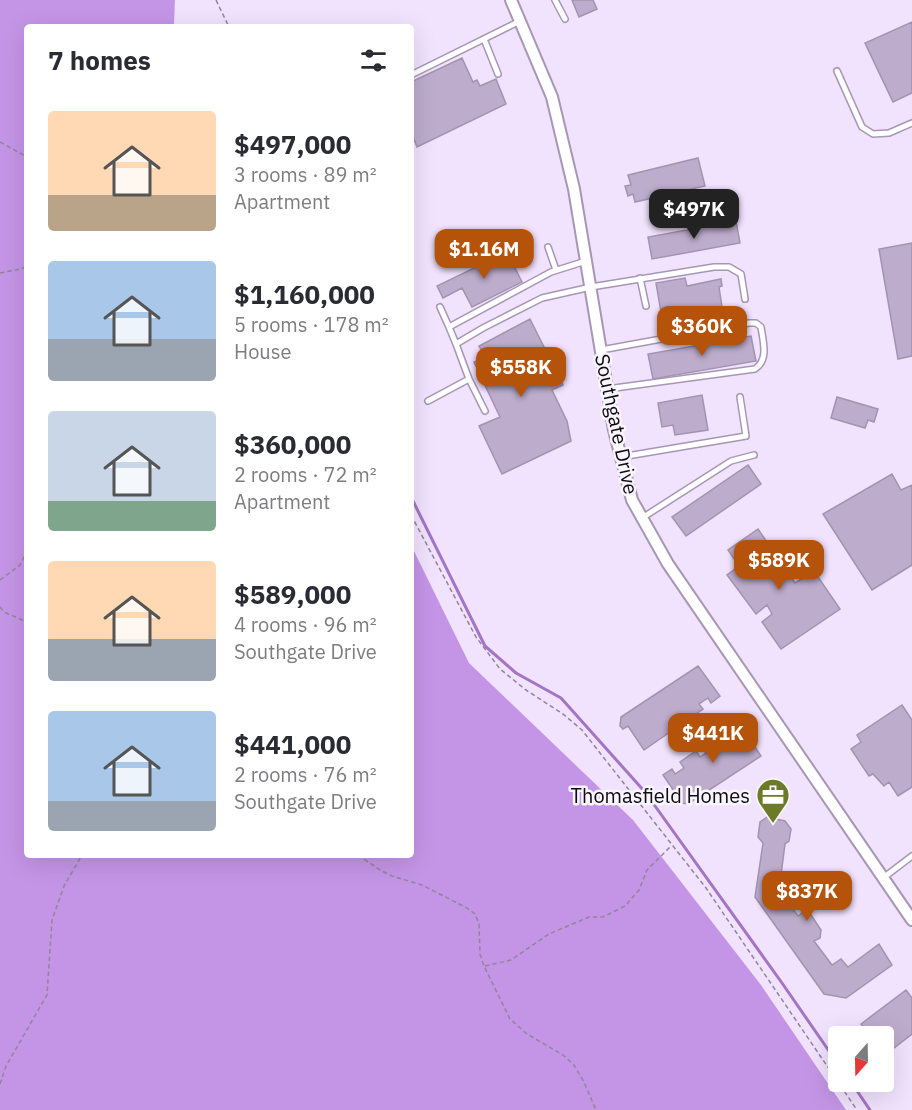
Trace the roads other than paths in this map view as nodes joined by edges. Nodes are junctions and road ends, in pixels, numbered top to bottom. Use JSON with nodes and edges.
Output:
{"nodes":[{"id":1,"x":510,"y":0,"type":"edge"},
{"id":2,"x":555,"y":0,"type":"edge"},
{"id":3,"x":565,"y":19,"type":"dead end"},
{"id":4,"x":520,"y":21,"type":"junction"},
{"id":5,"x":484,"y":39,"type":"junction"},
{"id":6,"x":837,"y":70,"type":"dead end"},
{"id":7,"x":414,"y":74,"type":"edge"},
{"id":8,"x":498,"y":74,"type":"dead end"},
{"id":9,"x":912,"y":123,"type":"edge"},
{"id":10,"x":548,"y":247,"type":"dead end"},
{"id":11,"x":586,"y":261,"type":"junction"},
{"id":12,"x":556,"y":270,"type":"junction"},
{"id":13,"x":640,"y":278,"type":"junction"},
{"id":14,"x":591,"y":287,"type":"junction"},
{"id":15,"x":745,"y":299,"type":"dead end"},
{"id":16,"x":646,"y":306,"type":"dead end"},
{"id":17,"x":440,"y":307,"type":"dead end"},
{"id":18,"x":449,"y":327,"type":"junction"},
{"id":19,"x":456,"y":344,"type":"junction"},
{"id":20,"x":601,"y":350,"type":"junction"},
{"id":21,"x":469,"y":379,"type":"junction"},
{"id":22,"x":607,"y":389,"type":"junction"},
{"id":23,"x":740,"y":397,"type":"dead end"},
{"id":24,"x":428,"y":401,"type":"dead end"},
{"id":25,"x":484,"y":411,"type":"dead end"},
{"id":26,"x":754,"y":455,"type":"dead end"},
{"id":27,"x":621,"y":457,"type":"junction"},
{"id":28,"x":642,"y":518,"type":"junction"},
{"id":29,"x":912,"y":856,"type":"edge"},
{"id":30,"x":883,"y":878,"type":"junction"},
{"id":31,"x":912,"y":920,"type":"edge"}],
"edges":[{"from":1,"to":4,"type":"street","name":"Southgate Drive"},
{"from":2,"to":3,"type":"lane"},
{"from":4,"to":5,"type":"lane"},
{"from":4,"to":11,"type":"street","name":"Southgate Drive"},
{"from":5,"to":7,"type":"lane"},
{"from":5,"to":8,"type":"lane"},
{"from":6,"to":9,"type":"lane"},
{"from":10,"to":12,"type":"lane"},
{"from":11,"to":12,"type":"lane"},
{"from":11,"to":14,"type":"street","name":"Southgate Drive"},
{"from":12,"to":18,"type":"lane"},
{"from":13,"to":14,"type":"lane"},
{"from":13,"to":15,"type":"lane"},
{"from":13,"to":16,"type":"lane"},
{"from":14,"to":19,"type":"lane"},
{"from":14,"to":20,"type":"street","name":"Southgate Drive"},
{"from":17,"to":18,"type":"lane"},
{"from":18,"to":19,"type":"lane"},
{"from":19,"to":21,"type":"lane"},
{"from":20,"to":22,"type":"street","name":"Southgate Drive"},
{"from":20,"to":22,"type":"lane"},
{"from":21,"to":24,"type":"lane"},
{"from":21,"to":25,"type":"lane"},
{"from":22,"to":27,"type":"street","name":"Southgate Drive"},
{"from":23,"to":27,"type":"lane"},
{"from":26,"to":28,"type":"lane"},
{"from":27,"to":28,"type":"street","name":"Southgate Drive"},
{"from":28,"to":30,"type":"street","name":"Southgate Drive"},
{"from":29,"to":30,"type":"lane"},
{"from":30,"to":31,"type":"street","name":"Southgate Drive"}]}
